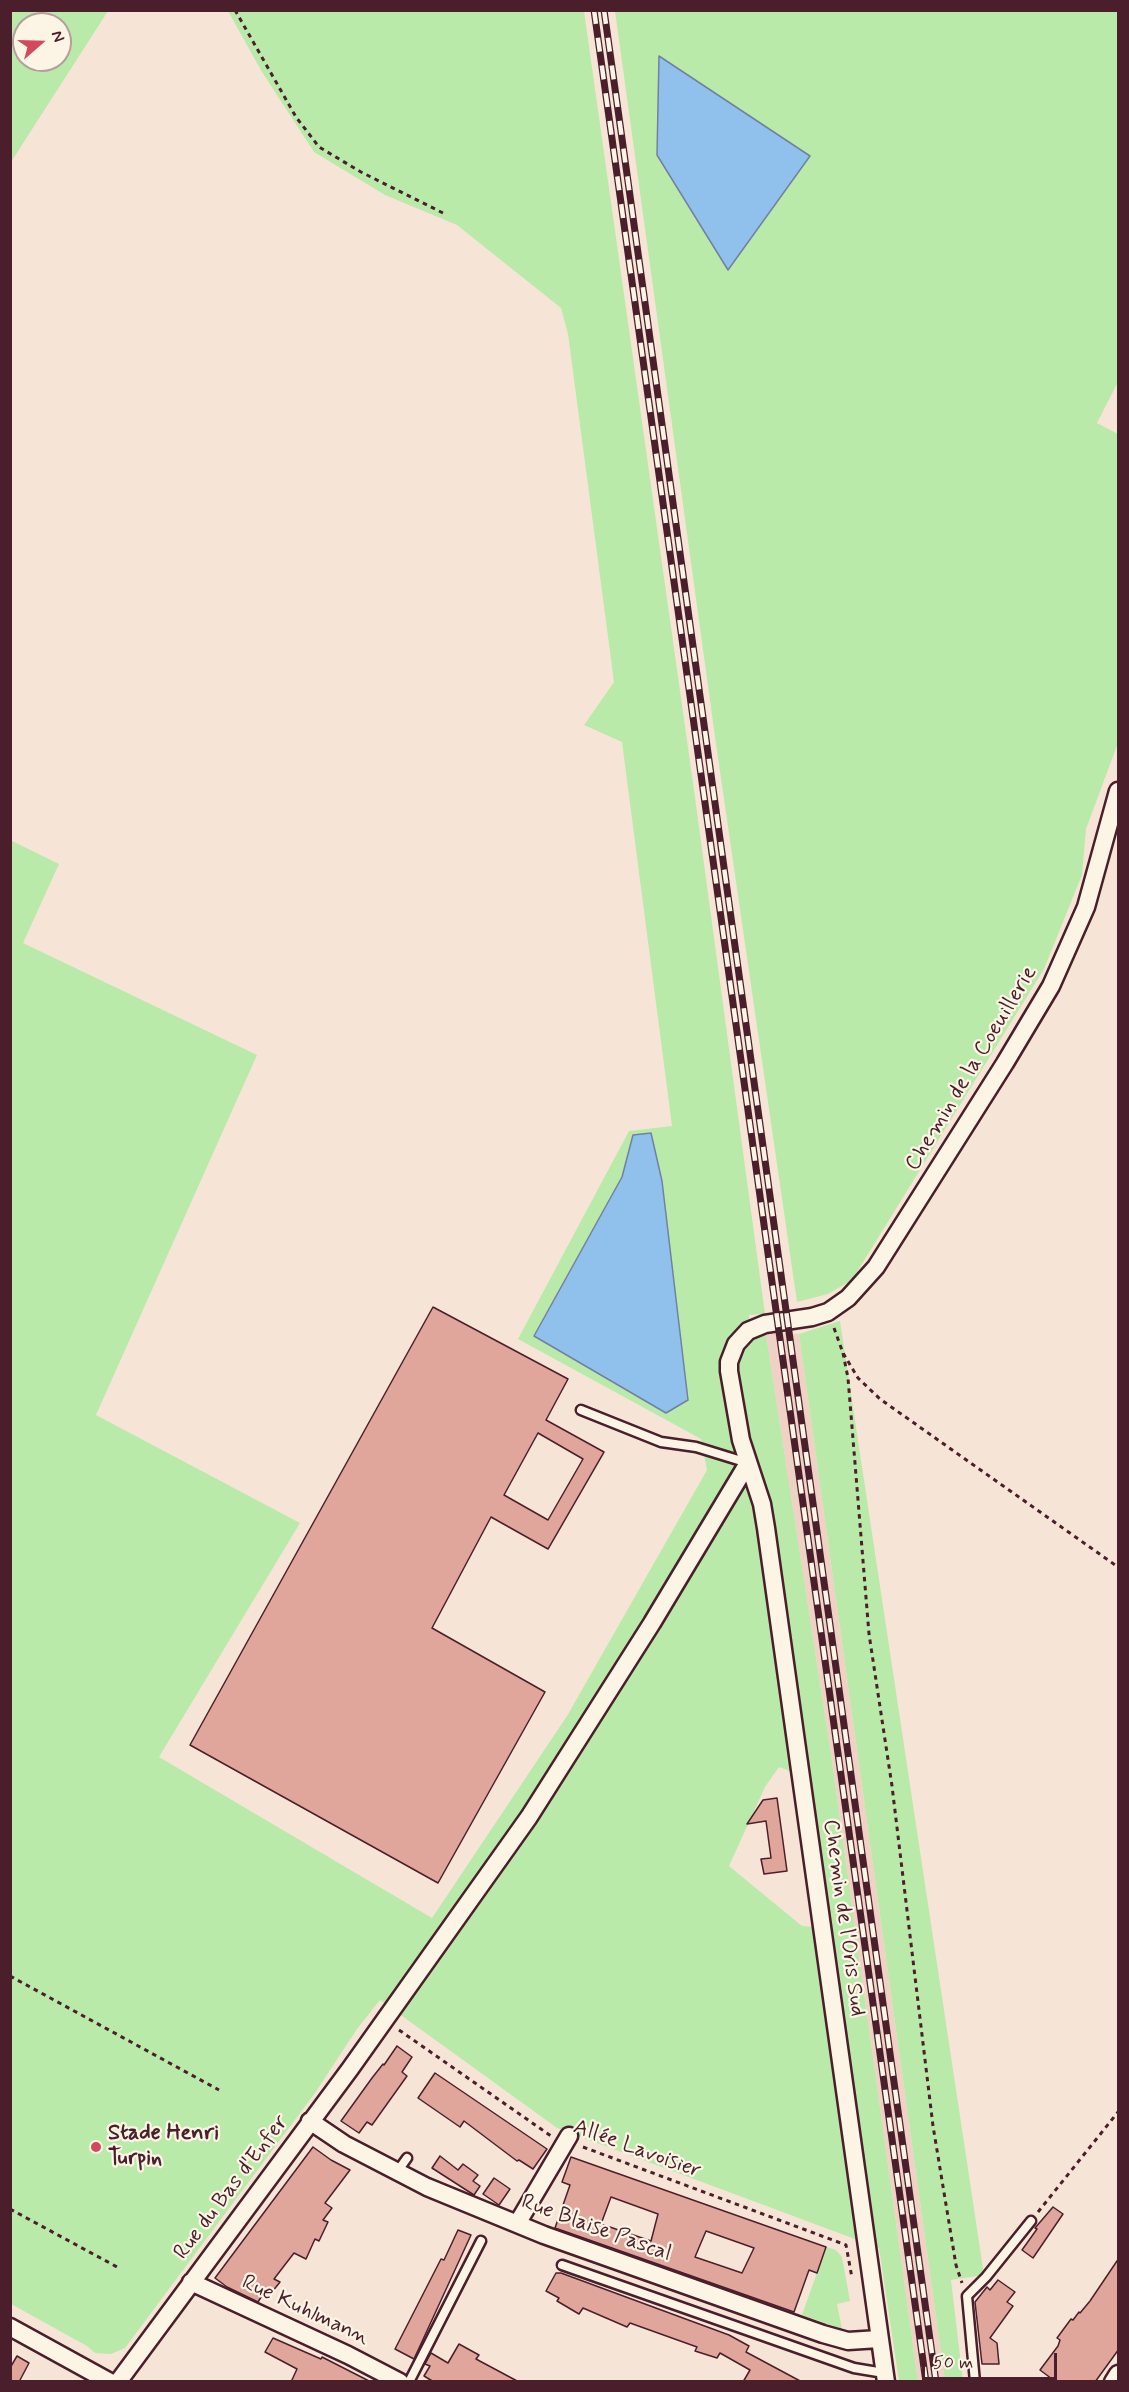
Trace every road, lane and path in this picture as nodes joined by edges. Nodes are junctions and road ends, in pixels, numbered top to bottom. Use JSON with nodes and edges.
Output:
{"nodes":[{"id":1,"x":235,"y":10,"type":"edge"},
{"id":2,"x":445,"y":214,"type":"dead end"},
{"id":3,"x":1119,"y":791,"type":"edge"},
{"id":4,"x":828,"y":1312,"type":"junction"},
{"id":5,"x":795,"y":1319,"type":"joint"},
{"id":6,"x":843,"y":1353,"type":"junction"},
{"id":7,"x":581,"y":1410,"type":"dead end"},
{"id":8,"x":748,"y":1463,"type":"junction"},
{"id":9,"x":1119,"y":1567,"type":"edge"},
{"id":10,"x":10,"y":1976,"type":"edge"},
{"id":11,"x":385,"y":2021,"type":"junction"},
{"id":12,"x":219,"y":2090,"type":"dead end"},
{"id":13,"x":1119,"y":2112,"type":"edge"},
{"id":14,"x":310,"y":2121,"type":"junction"},
{"id":15,"x":567,"y":2138,"type":"junction"},
{"id":16,"x":407,"y":2158,"type":"dead end"},
{"id":17,"x":397,"y":2172,"type":"junction"},
{"id":18,"x":10,"y":2210,"type":"edge"},
{"id":19,"x":1031,"y":2221,"type":"joint"},
{"id":20,"x":517,"y":2224,"type":"junction"},
{"id":21,"x":481,"y":2241,"type":"dead end"},
{"id":22,"x":562,"y":2265,"type":"dead end"},
{"id":23,"x":119,"y":2268,"type":"dead end"},
{"id":24,"x":190,"y":2282,"type":"junction"},
{"id":25,"x":872,"y":2282,"type":"junction"},
{"id":26,"x":967,"y":2296,"type":"junction"},
{"id":27,"x":10,"y":2327,"type":"edge"},
{"id":28,"x":879,"y":2339,"type":"junction"},
{"id":29,"x":1119,"y":2374,"type":"edge"},
{"id":30,"x":373,"y":2375,"type":"edge"},
{"id":31,"x":885,"y":2377,"type":"edge"},
{"id":32,"x":110,"y":2382,"type":"edge"},
{"id":33,"x":118,"y":2382,"type":"edge"},
{"id":34,"x":400,"y":2382,"type":"edge"},
{"id":35,"x":409,"y":2382,"type":"edge"},
{"id":36,"x":975,"y":2382,"type":"edge"},
{"id":37,"x":1113,"y":2382,"type":"edge"}],
"edges":[{"from":1,"to":2,"type":"path"},
{"from":3,"to":4,"type":"street","name":"Chemin de la Coeuillerie"},
{"from":4,"to":5,"type":"street","name":"Chemin de la Coeuillerie"},
{"from":4,"to":6,"type":"path"},
{"from":5,"to":8,"type":"street","name":"Chemin de l'Oris Sud"},
{"from":6,"to":9,"type":"path"},
{"from":6,"to":26,"type":"path"},
{"from":7,"to":8,"type":"lane"},
{"from":8,"to":11,"type":"street","name":"Rue du Bas d'Enfer"},
{"from":8,"to":25,"type":"street","name":"Chemin de l'Oris Sud"},
{"from":10,"to":12,"type":"path"},
{"from":11,"to":14,"type":"street","name":"Rue du Bas d'Enfer"},
{"from":11,"to":15,"type":"path","name":"Allée Lavoisier"},
{"from":13,"to":19,"type":"path"},
{"from":14,"to":17,"type":"street","name":"Rue Blaise Pascal"},
{"from":14,"to":24,"type":"street","name":"Rue du Bas d'Enfer"},
{"from":15,"to":20,"type":"street"},
{"from":15,"to":25,"type":"path","name":"Allée Lavoisier"},
{"from":16,"to":17,"type":"lane"},
{"from":17,"to":20,"type":"street","name":"Rue Blaise Pascal"},
{"from":18,"to":23,"type":"path"},
{"from":19,"to":26,"type":"lane"},
{"from":20,"to":28,"type":"street","name":"Rue Blaise Pascal"},
{"from":21,"to":35,"type":"lane"},
{"from":22,"to":31,"type":"lane"},
{"from":24,"to":30,"type":"street","name":"Rue Kuhlmann"},
{"from":24,"to":33,"type":"street","name":"Rue du Bas d'Enfer"},
{"from":25,"to":28,"type":"street","name":"Chemin de l'Oris Sud"},
{"from":26,"to":36,"type":"lane"},
{"from":27,"to":32,"type":"street"},
{"from":28,"to":31,"type":"street","name":"Chemin de l'Oris Sud"},
{"from":29,"to":37,"type":"street"},
{"from":30,"to":34,"type":"street","name":"Rue Kuhlmann"}]}
